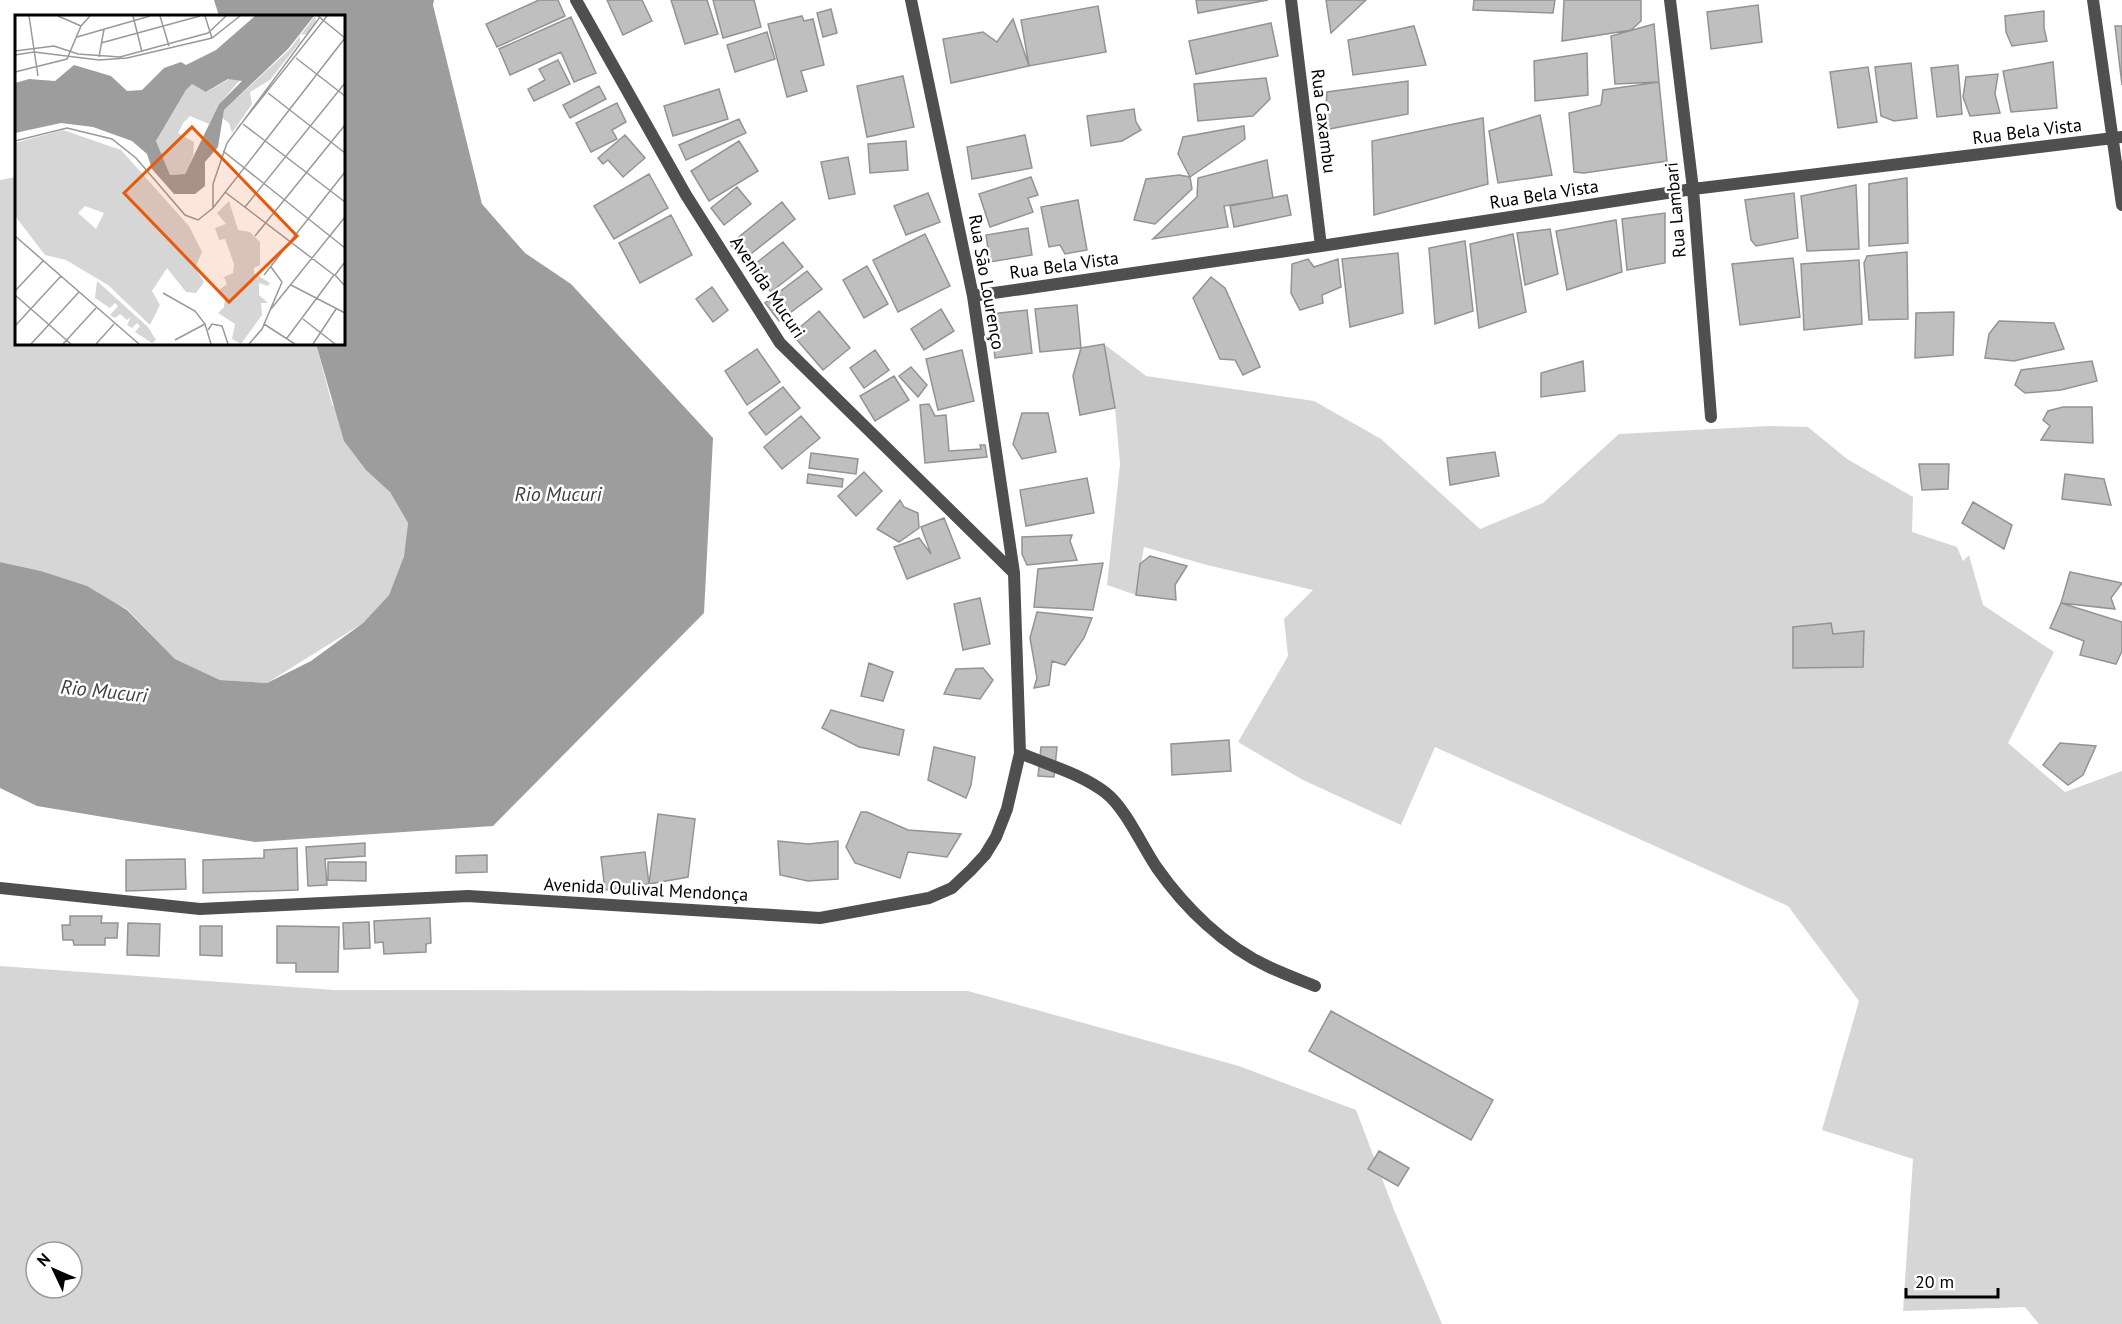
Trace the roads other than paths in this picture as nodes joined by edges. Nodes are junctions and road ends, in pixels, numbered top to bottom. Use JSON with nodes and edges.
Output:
{"nodes":[{"id":1,"x":576,"y":0,"type":"edge"},
{"id":2,"x":911,"y":0,"type":"edge"},
{"id":3,"x":1291,"y":0,"type":"edge"},
{"id":4,"x":1670,"y":0,"type":"edge"},
{"id":5,"x":2093,"y":0,"type":"edge"},
{"id":6,"x":2118,"y":138,"type":"edge"},
{"id":7,"x":1692,"y":189,"type":"junction"},
{"id":8,"x":2122,"y":205,"type":"edge"},
{"id":9,"x":1321,"y":246,"type":"junction"},
{"id":10,"x":973,"y":296,"type":"junction"},
{"id":11,"x":1711,"y":417,"type":"dead end"},
{"id":12,"x":1014,"y":573,"type":"junction"},
{"id":13,"x":1020,"y":753,"type":"junction"},
{"id":14,"x":0,"y":888,"type":"edge"},
{"id":15,"x":1315,"y":986,"type":"dead end"}],
"edges":[{"from":1,"to":12,"type":"street","name":"Avenida Mucuri"},
{"from":2,"to":10,"type":"street","name":"Rua São Lourenço"},
{"from":3,"to":9,"type":"street","name":"Rua Caxambu"},
{"from":4,"to":7,"type":"street","name":"Rua Lambari"},
{"from":5,"to":6,"type":"street"},
{"from":6,"to":7,"type":"street","name":"Rua Bela Vista"},
{"from":6,"to":8,"type":"street"},
{"from":7,"to":9,"type":"street","name":"Rua Bela Vista"},
{"from":7,"to":11,"type":"street","name":"Rua Lambari"},
{"from":9,"to":10,"type":"street","name":"Rua Bela Vista"},
{"from":10,"to":12,"type":"street","name":"Rua São Lourenço"},
{"from":12,"to":13,"type":"street","name":"Avenida Oulival Mendonça"},
{"from":13,"to":14,"type":"street","name":"Avenida Oulival Mendonça"},
{"from":13,"to":15,"type":"street"}]}
